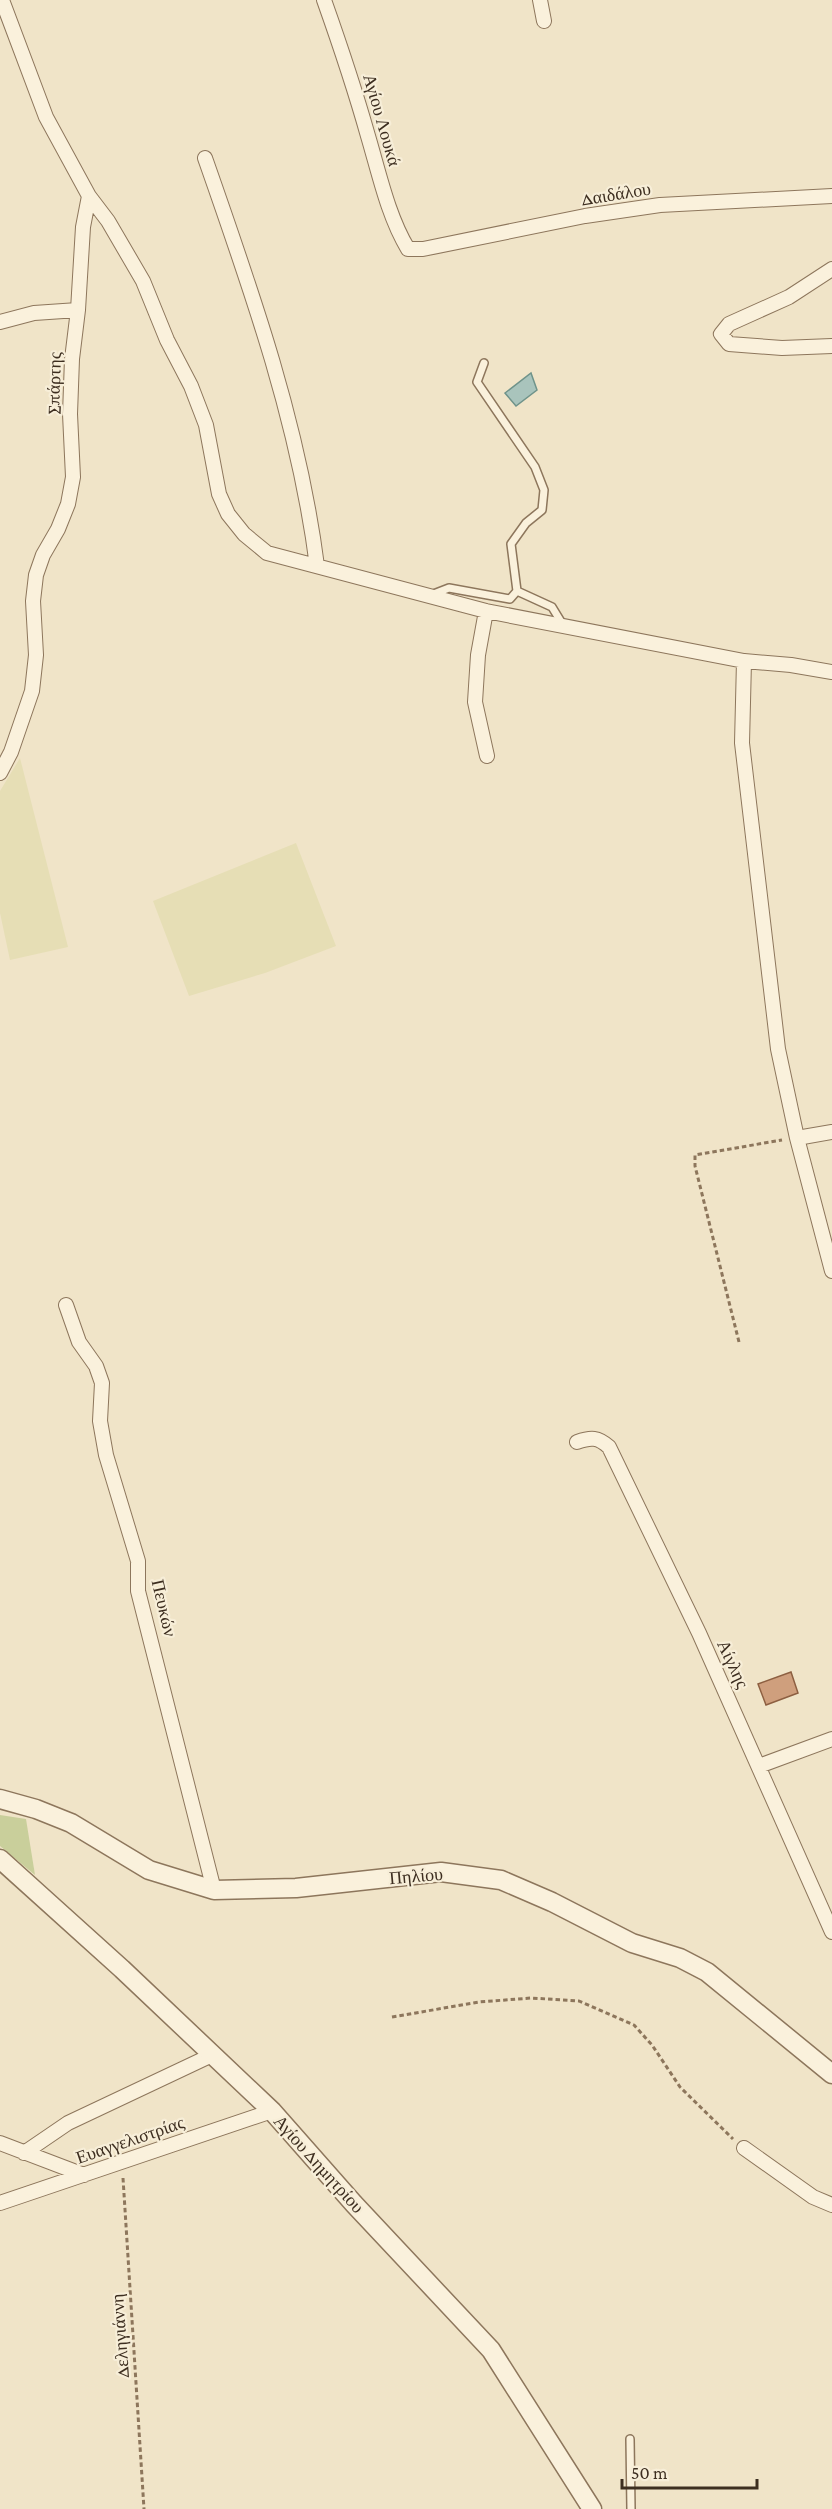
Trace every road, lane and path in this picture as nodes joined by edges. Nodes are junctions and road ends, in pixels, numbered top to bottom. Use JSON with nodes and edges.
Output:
{"nodes":[{"id":1,"x":2,"y":0,"type":"edge"},
{"id":2,"x":324,"y":0,"type":"edge"},
{"id":3,"x":540,"y":0,"type":"edge"},
{"id":4,"x":544,"y":21,"type":"dead end"},
{"id":5,"x":205,"y":158,"type":"dead end"},
{"id":6,"x":89,"y":196,"type":"junction"},
{"id":7,"x":832,"y":196,"type":"edge"},
{"id":8,"x":408,"y":249,"type":"joint"},
{"id":9,"x":832,"y":269,"type":"edge"},
{"id":10,"x":78,"y":310,"type":"junction"},
{"id":11,"x":0,"y":322,"type":"edge"},
{"id":12,"x":832,"y":346,"type":"edge"},
{"id":13,"x":484,"y":363,"type":"dead end"},
{"id":14,"x":317,"y":566,"type":"junction"},
{"id":15,"x":517,"y":591,"type":"junction"},
{"id":16,"x":429,"y":596,"type":"junction"},
{"id":17,"x":486,"y":611,"type":"junction"},
{"id":18,"x":563,"y":625,"type":"junction"},
{"id":19,"x":744,"y":662,"type":"junction"},
{"id":20,"x":832,"y":672,"type":"edge"},
{"id":21,"x":487,"y":756,"type":"dead end"},
{"id":22,"x":0,"y":773,"type":"edge"},
{"id":23,"x":832,"y":1132,"type":"edge"},
{"id":24,"x":797,"y":1138,"type":"junction"},
{"id":25,"x":832,"y":1271,"type":"edge"},
{"id":26,"x":66,"y":1305,"type":"dead end"},
{"id":27,"x":739,"y":1342,"type":"dead end"},
{"id":28,"x":577,"y":1442,"type":"dead end"},
{"id":29,"x":832,"y":1739,"type":"edge"},
{"id":30,"x":759,"y":1766,"type":"junction"},
{"id":31,"x":0,"y":1799,"type":"edge"},
{"id":32,"x":0,"y":1859,"type":"edge"},
{"id":33,"x":214,"y":1890,"type":"junction"},
{"id":34,"x":832,"y":1932,"type":"edge"},
{"id":35,"x":392,"y":2017,"type":"dead end"},
{"id":36,"x":212,"y":2055,"type":"junction"},
{"id":37,"x":832,"y":2074,"type":"edge"},
{"id":38,"x":272,"y":2111,"type":"junction"},
{"id":39,"x":0,"y":2143,"type":"edge"},
{"id":40,"x":744,"y":2148,"type":"joint"},
{"id":41,"x":24,"y":2152,"type":"junction"},
{"id":42,"x":122,"y":2162,"type":"junction"},
{"id":43,"x":84,"y":2175,"type":"junction"},
{"id":44,"x":0,"y":2203,"type":"edge"},
{"id":45,"x":832,"y":2205,"type":"edge"},
{"id":46,"x":630,"y":2439,"type":"dead end"},
{"id":47,"x":144,"y":2509,"type":"edge"},
{"id":48,"x":592,"y":2509,"type":"edge"},
{"id":49,"x":631,"y":2509,"type":"edge"}],
"edges":[{"from":1,"to":6,"type":"street"},
{"from":2,"to":8,"type":"street","name":"Αγίου Λουκά"},
{"from":3,"to":4,"type":"street"},
{"from":5,"to":14,"type":"street"},
{"from":6,"to":10,"type":"street","name":"Σπάρτης"},
{"from":6,"to":14,"type":"street"},
{"from":7,"to":8,"type":"street","name":"Δαιδάλου"},
{"from":9,"to":12,"type":"street"},
{"from":10,"to":11,"type":"street"},
{"from":10,"to":22,"type":"street","name":"Σπάρτης"},
{"from":13,"to":15,"type":"lane"},
{"from":14,"to":16,"type":"street"},
{"from":15,"to":16,"type":"lane"},
{"from":15,"to":18,"type":"lane"},
{"from":16,"to":17,"type":"street"},
{"from":17,"to":18,"type":"street"},
{"from":17,"to":21,"type":"street"},
{"from":18,"to":19,"type":"street"},
{"from":19,"to":20,"type":"street"},
{"from":19,"to":24,"type":"street"},
{"from":23,"to":24,"type":"street"},
{"from":24,"to":25,"type":"street"},
{"from":24,"to":27,"type":"path"},
{"from":26,"to":33,"type":"street","name":"Πευκών"},
{"from":28,"to":30,"type":"street","name":"Αίγλης"},
{"from":29,"to":30,"type":"street"},
{"from":30,"to":34,"type":"street","name":"Αίγλης"},
{"from":31,"to":33,"type":"street","name":"Πηλίου"},
{"from":32,"to":36,"type":"street","name":"Αγίου Δημητρίου"},
{"from":33,"to":37,"type":"street","name":"Πηλίου"},
{"from":35,"to":40,"type":"path"},
{"from":36,"to":38,"type":"street","name":"Αγίου Δημητρίου"},
{"from":36,"to":41,"type":"street"},
{"from":38,"to":42,"type":"street","name":"Ευαγγελιστρίας"},
{"from":38,"to":48,"type":"street","name":"Αγίου Δημητρίου"},
{"from":39,"to":41,"type":"street"},
{"from":40,"to":45,"type":"street"},
{"from":41,"to":43,"type":"street"},
{"from":42,"to":43,"type":"street","name":"Ευαγγελιστρίας"},
{"from":42,"to":47,"type":"path","name":"Δεληγιάννη"},
{"from":43,"to":44,"type":"street","name":"Ευαγγελιστρίας"},
{"from":46,"to":49,"type":"lane"}]}
